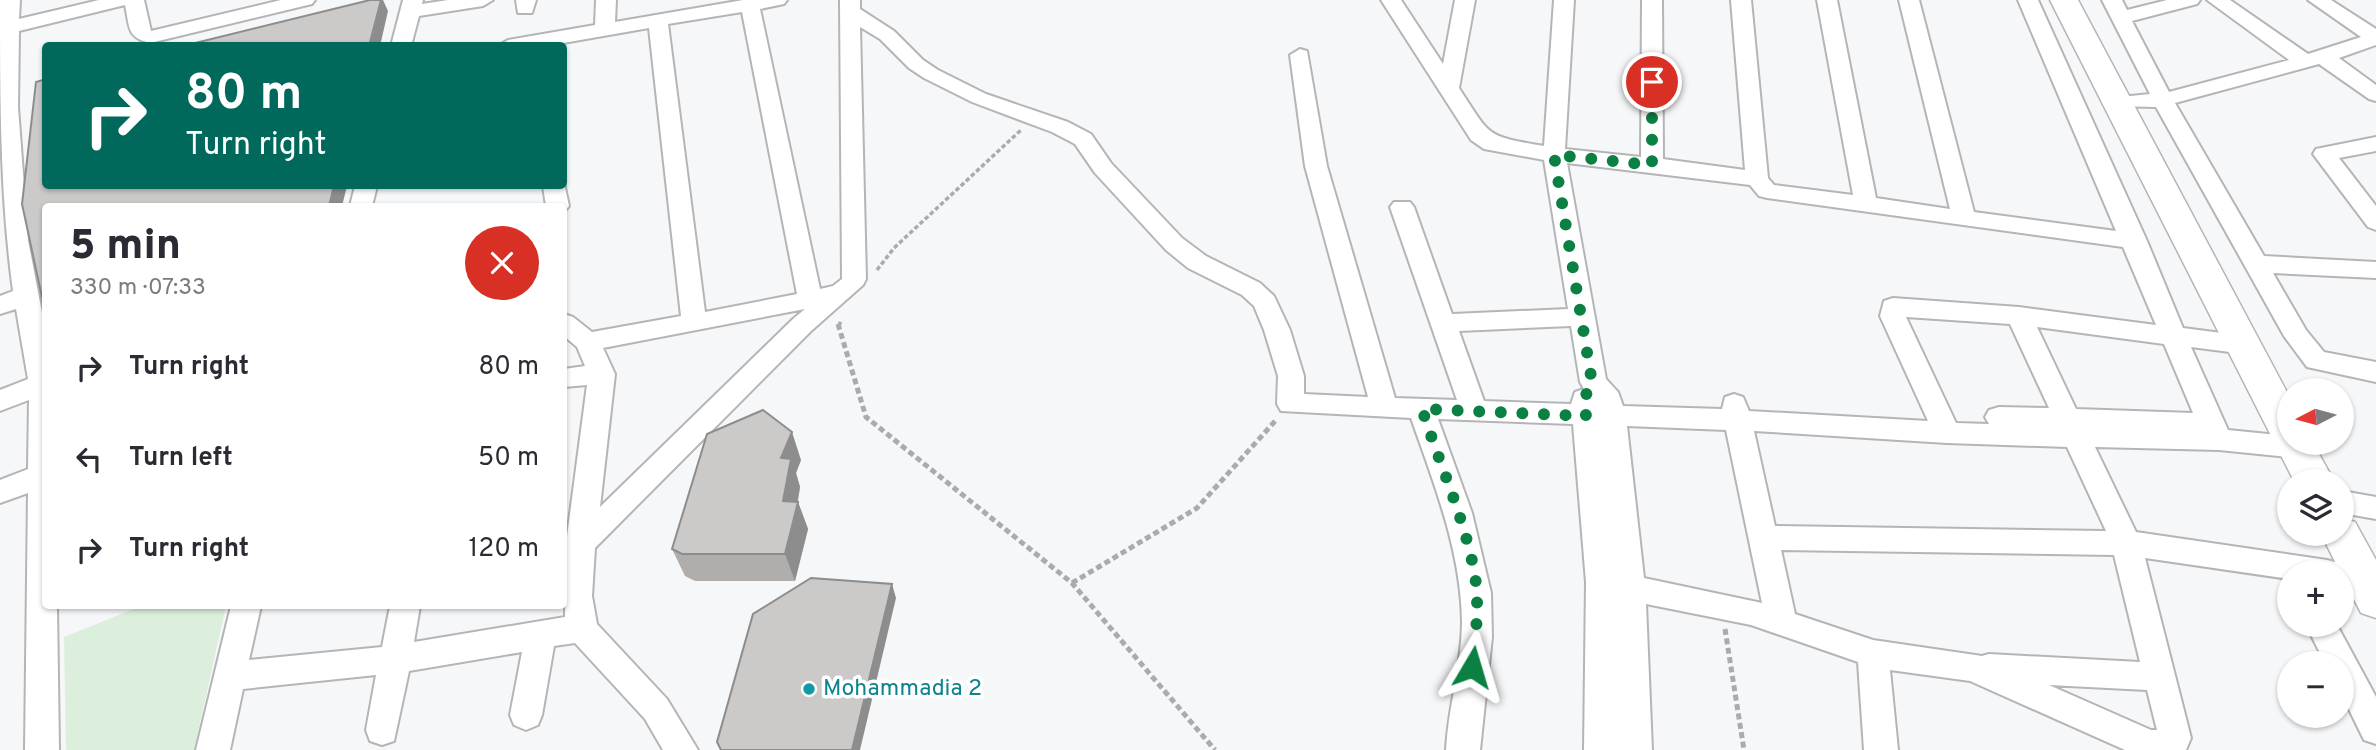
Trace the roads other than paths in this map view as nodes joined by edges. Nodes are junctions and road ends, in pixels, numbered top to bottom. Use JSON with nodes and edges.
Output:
{"nodes":[{"id":1,"x":10,"y":0,"type":"edge"},
{"id":2,"x":124,"y":0,"type":"edge"},
{"id":3,"x":134,"y":0,"type":"edge"},
{"id":4,"x":305,"y":0,"type":"edge"},
{"id":5,"x":483,"y":0,"type":"edge"},
{"id":6,"x":606,"y":0,"type":"edge"},
{"id":7,"x":777,"y":0,"type":"edge"},
{"id":8,"x":1391,"y":0,"type":"edge"},
{"id":9,"x":1465,"y":0,"type":"edge"},
{"id":10,"x":1564,"y":0,"type":"edge"},
{"id":11,"x":1653,"y":0,"type":"edge"},
{"id":12,"x":1741,"y":0,"type":"edge"},
{"id":13,"x":1827,"y":0,"type":"edge"},
{"id":14,"x":1909,"y":0,"type":"edge"},
{"id":15,"x":2028,"y":0,"type":"edge"},
{"id":16,"x":2064,"y":0,"type":"edge"},
{"id":17,"x":2190,"y":0,"type":"edge"},
{"id":18,"x":2217,"y":0,"type":"edge"},
{"id":19,"x":2318,"y":0,"type":"edge"},
{"id":20,"x":750,"y":5,"type":"junction"},
{"id":21,"x":411,"y":6,"type":"edge"},
{"id":22,"x":701,"y":6,"type":"edge"},
{"id":23,"x":851,"y":6,"type":"edge"},
{"id":24,"x":2115,"y":9,"type":"edge"},
{"id":25,"x":657,"y":20,"type":"junction"},
{"id":26,"x":605,"y":29,"type":"junction"},
{"id":27,"x":5,"y":38,"type":"edge"},
{"id":28,"x":558,"y":41,"type":"edge"},
{"id":29,"x":402,"y":42,"type":"edge"},
{"id":30,"x":2376,"y":49,"type":"edge"},
{"id":31,"x":1300,"y":55,"type":"dead end"},
{"id":32,"x":2323,"y":56,"type":"junction"},
{"id":33,"x":1450,"y":87,"type":"junction"},
{"id":34,"x":2376,"y":95,"type":"edge"},
{"id":35,"x":2163,"y":100,"type":"junction"},
{"id":36,"x":2118,"y":102,"type":"junction"},
{"id":37,"x":3,"y":103,"type":"edge"},
{"id":38,"x":2376,"y":144,"type":"edge"},
{"id":39,"x":2331,"y":153,"type":"junction"},
{"id":40,"x":1554,"y":155,"type":"junction"},
{"id":41,"x":6,"y":165,"type":"edge"},
{"id":42,"x":1652,"y":165,"type":"junction"},
{"id":43,"x":1757,"y":179,"type":"junction"},
{"id":44,"x":2376,"y":192,"type":"edge"},
{"id":45,"x":1866,"y":206,"type":"junction"},
{"id":46,"x":1402,"y":207,"type":"dead end"},
{"id":47,"x":8,"y":210,"type":"edge"},
{"id":48,"x":1563,"y":215,"type":"joint"},
{"id":49,"x":1964,"y":218,"type":"junction"},
{"id":50,"x":2376,"y":222,"type":"edge"},
{"id":51,"x":2135,"y":241,"type":"junction"},
{"id":52,"x":8,"y":243,"type":"edge"},
{"id":53,"x":2255,"y":264,"type":"junction"},
{"id":54,"x":2376,"y":270,"type":"edge"},
{"id":55,"x":25,"y":296,"type":"junction"},
{"id":56,"x":810,"y":299,"type":"junction"},
{"id":57,"x":844,"y":302,"type":"junction"},
{"id":58,"x":0,"y":305,"type":"edge"},
{"id":59,"x":2019,"y":316,"type":"junction"},
{"id":60,"x":1580,"y":317,"type":"junction"},
{"id":61,"x":694,"y":323,"type":"junction"},
{"id":62,"x":1444,"y":323,"type":"junction"},
{"id":63,"x":567,"y":325,"type":"edge"},
{"id":64,"x":2173,"y":334,"type":"junction"},
{"id":65,"x":587,"y":342,"type":"junction"},
{"id":66,"x":2245,"y":345,"type":"junction"},
{"id":67,"x":2376,"y":372,"type":"edge"},
{"id":68,"x":603,"y":374,"type":"junction"},
{"id":69,"x":42,"y":375,"type":"edge"},
{"id":70,"x":567,"y":378,"type":"edge"},
{"id":71,"x":42,"y":385,"type":"edge"},
{"id":72,"x":1384,"y":400,"type":"junction"},
{"id":73,"x":0,"y":401,"type":"edge"},
{"id":74,"x":1472,"y":403,"type":"junction"},
{"id":75,"x":1597,"y":403,"type":"junction"},
{"id":76,"x":2277,"y":408,"type":"edge"},
{"id":77,"x":1422,"y":409,"type":"junction"},
{"id":78,"x":1735,"y":412,"type":"junction"},
{"id":79,"x":1942,"y":425,"type":"junction"},
{"id":80,"x":2073,"y":428,"type":"junction"},
{"id":81,"x":2215,"y":432,"type":"junction"},
{"id":82,"x":2277,"y":437,"type":"edge"},
{"id":83,"x":42,"y":445,"type":"edge"},
{"id":84,"x":41,"y":475,"type":"junction"},
{"id":85,"x":0,"y":492,"type":"edge"},
{"id":86,"x":575,"y":496,"type":"edge"},
{"id":87,"x":2354,"y":504,"type":"edge"},
{"id":88,"x":2376,"y":508,"type":"edge"},
{"id":89,"x":1761,"y":538,"type":"junction"},
{"id":90,"x":2126,"y":543,"type":"junction"},
{"id":91,"x":581,"y":544,"type":"junction"},
{"id":92,"x":2277,"y":568,"type":"edge"},
{"id":93,"x":1630,"y":588,"type":"junction"},
{"id":94,"x":245,"y":609,"type":"edge"},
{"id":95,"x":405,"y":609,"type":"edge"},
{"id":96,"x":1781,"y":620,"type":"junction"},
{"id":97,"x":582,"y":628,"type":"junction"},
{"id":98,"x":540,"y":637,"type":"junction"},
{"id":99,"x":1873,"y":654,"type":"junction"},
{"id":100,"x":397,"y":659,"type":"junction"},
{"id":101,"x":1973,"y":667,"type":"junction"},
{"id":102,"x":231,"y":676,"type":"junction"},
{"id":103,"x":2162,"y":677,"type":"junction"},
{"id":104,"x":2354,"y":688,"type":"edge"},
{"id":105,"x":526,"y":715,"type":"dead end"},
{"id":106,"x":2376,"y":729,"type":"edge"},
{"id":107,"x":382,"y":730,"type":"dead end"},
{"id":108,"x":1884,"y":748,"type":"edge"},
{"id":109,"x":42,"y":750,"type":"edge"},
{"id":110,"x":213,"y":750,"type":"edge"},
{"id":111,"x":681,"y":750,"type":"edge"},
{"id":112,"x":1463,"y":750,"type":"edge"},
{"id":113,"x":1601,"y":750,"type":"edge"},
{"id":114,"x":1635,"y":750,"type":"edge"}],
"edges":[{"from":1,"to":27,"type":"street"},
{"from":2,"to":27,"type":"street"},
{"from":3,"to":4,"type":"street"},
{"from":5,"to":21,"type":"street"},
{"from":6,"to":26,"type":"street"},
{"from":7,"to":20,"type":"street"},
{"from":8,"to":33,"type":"street"},
{"from":9,"to":33,"type":"street"},
{"from":10,"to":40,"type":"street"},
{"from":11,"to":42,"type":"street"},
{"from":12,"to":43,"type":"street"},
{"from":13,"to":45,"type":"street"},
{"from":14,"to":49,"type":"street"},
{"from":15,"to":51,"type":"street"},
{"from":16,"to":36,"type":"street"},
{"from":17,"to":24,"type":"street"},
{"from":18,"to":32,"type":"street"},
{"from":19,"to":32,"type":"street"},
{"from":20,"to":22,"type":"street"},
{"from":20,"to":56,"type":"street"},
{"from":21,"to":29,"type":"street"},
{"from":22,"to":25,"type":"street"},
{"from":23,"to":57,"type":"street"},
{"from":23,"to":72,"type":"street"},
{"from":24,"to":35,"type":"street"},
{"from":25,"to":26,"type":"street"},
{"from":25,"to":61,"type":"street"},
{"from":26,"to":28,"type":"street"},
{"from":27,"to":37,"type":"street"},
{"from":30,"to":32,"type":"street"},
{"from":31,"to":72,"type":"street"},
{"from":32,"to":34,"type":"street"},
{"from":32,"to":35,"type":"street"},
{"from":33,"to":40,"type":"street"},
{"from":35,"to":36,"type":"street"},
{"from":35,"to":53,"type":"street"},
{"from":36,"to":66,"type":"street"},
{"from":37,"to":41,"type":"street"},
{"from":38,"to":39,"type":"street"},
{"from":39,"to":44,"type":"street"},
{"from":39,"to":50,"type":"street"},
{"from":40,"to":42,"type":"street"},
{"from":40,"to":48,"type":"street"},
{"from":41,"to":47,"type":"street"},
{"from":42,"to":43,"type":"street"},
{"from":43,"to":45,"type":"street"},
{"from":45,"to":49,"type":"street"},
{"from":46,"to":62,"type":"street"},
{"from":47,"to":52,"type":"street"},
{"from":48,"to":60,"type":"street"},
{"from":49,"to":51,"type":"street"},
{"from":51,"to":64,"type":"street"},
{"from":52,"to":55,"type":"street"},
{"from":53,"to":54,"type":"street"},
{"from":53,"to":67,"type":"street"},
{"from":55,"to":58,"type":"street"},
{"from":55,"to":69,"type":"street"},
{"from":56,"to":57,"type":"street"},
{"from":56,"to":61,"type":"street"},
{"from":57,"to":91,"type":"street"},
{"from":59,"to":64,"type":"street"},
{"from":59,"to":79,"type":"street"},
{"from":59,"to":80,"type":"street"},
{"from":60,"to":62,"type":"street"},
{"from":60,"to":75,"type":"street"},
{"from":61,"to":65,"type":"street"},
{"from":62,"to":74,"type":"street"},
{"from":63,"to":65,"type":"street"},
{"from":64,"to":66,"type":"street"},
{"from":64,"to":81,"type":"street"},
{"from":65,"to":68,"type":"street"},
{"from":66,"to":76,"type":"street"},
{"from":68,"to":70,"type":"street"},
{"from":68,"to":86,"type":"street"},
{"from":71,"to":73,"type":"street"},
{"from":72,"to":74,"type":"street"},
{"from":72,"to":77,"type":"street"},
{"from":74,"to":75,"type":"street"},
{"from":74,"to":77,"type":"street"},
{"from":75,"to":78,"type":"street"},
{"from":75,"to":93,"type":"street"},
{"from":75,"to":113,"type":"street"},
{"from":77,"to":112,"type":"street"},
{"from":78,"to":79,"type":"street"},
{"from":78,"to":89,"type":"street"},
{"from":79,"to":80,"type":"street"},
{"from":80,"to":81,"type":"street"},
{"from":80,"to":90,"type":"street"},
{"from":81,"to":82,"type":"street"},
{"from":83,"to":84,"type":"street"},
{"from":84,"to":85,"type":"street"},
{"from":84,"to":109,"type":"street"},
{"from":86,"to":91,"type":"street"},
{"from":87,"to":88,"type":"street"},
{"from":89,"to":90,"type":"street"},
{"from":89,"to":96,"type":"street"},
{"from":90,"to":92,"type":"street"},
{"from":90,"to":103,"type":"street"},
{"from":91,"to":97,"type":"street"},
{"from":93,"to":96,"type":"street"},
{"from":93,"to":114,"type":"street"},
{"from":94,"to":102,"type":"street"},
{"from":95,"to":100,"type":"street"},
{"from":96,"to":99,"type":"street"},
{"from":97,"to":98,"type":"street"},
{"from":97,"to":111,"type":"street"},
{"from":98,"to":100,"type":"street"},
{"from":98,"to":105,"type":"street"},
{"from":99,"to":101,"type":"street"},
{"from":99,"to":108,"type":"street"},
{"from":100,"to":102,"type":"street"},
{"from":100,"to":107,"type":"street"},
{"from":101,"to":103,"type":"street"},
{"from":101,"to":103,"type":"street"},
{"from":102,"to":110,"type":"street"},
{"from":104,"to":106,"type":"street"}]}
